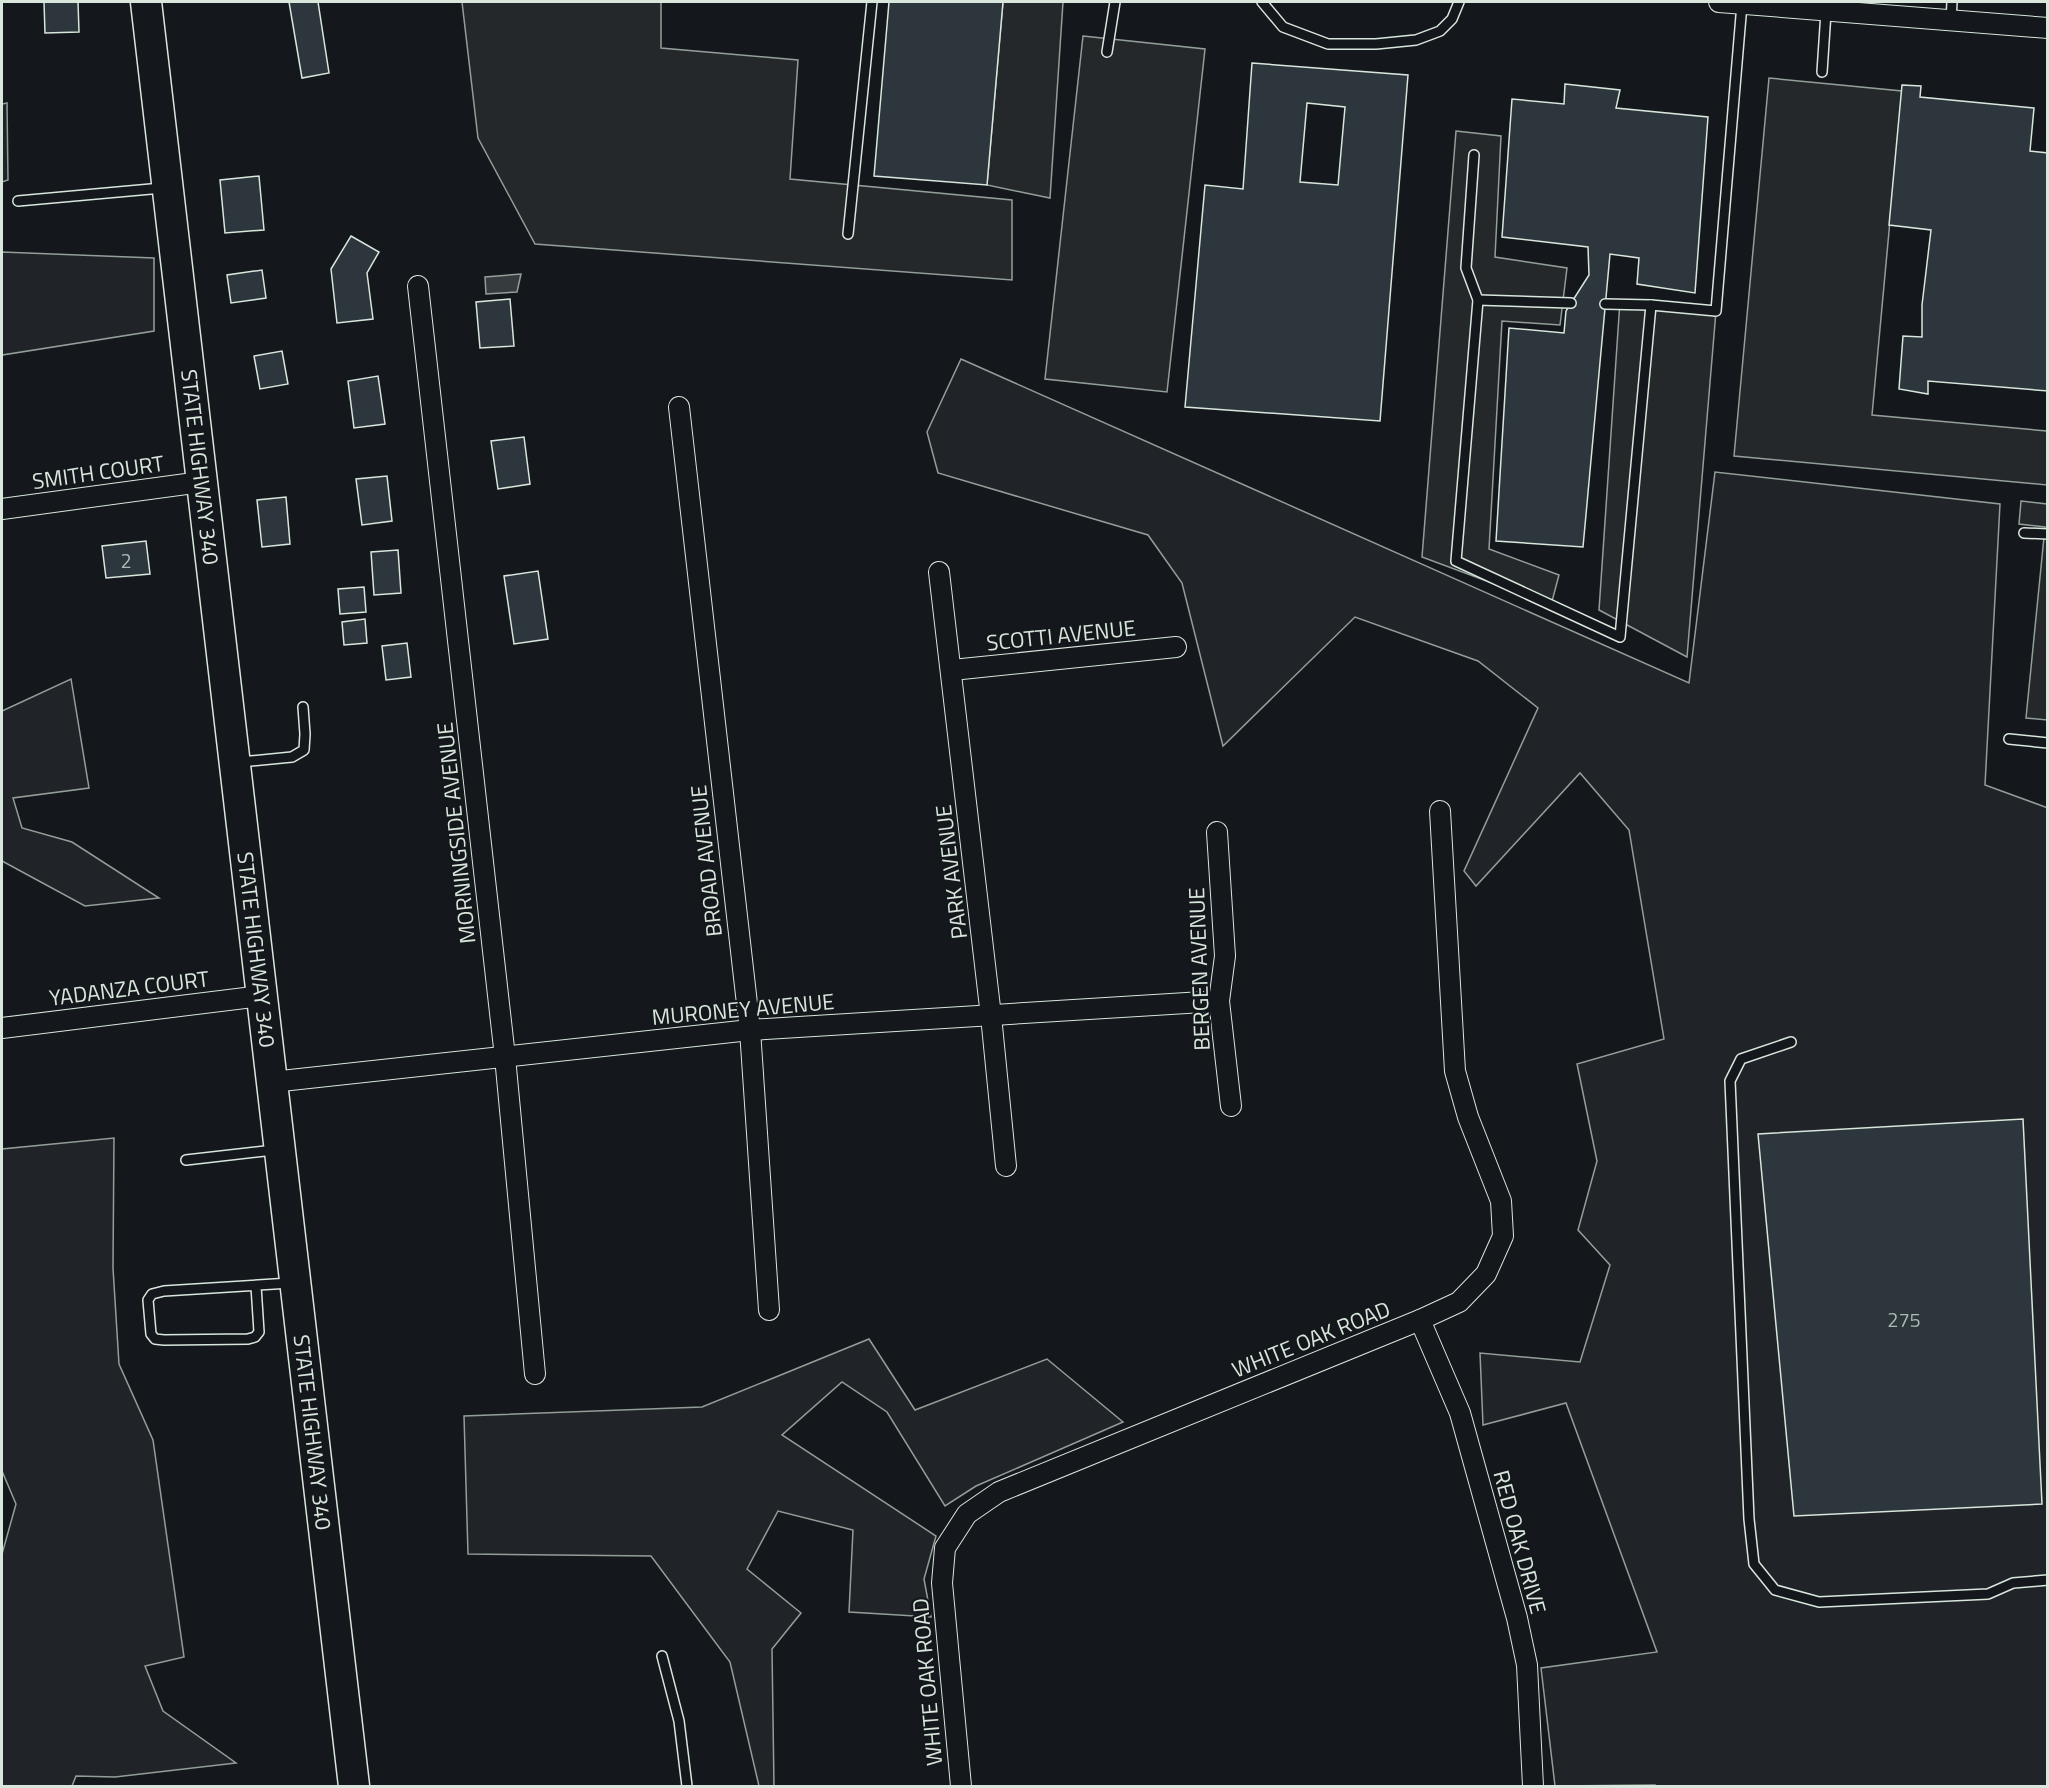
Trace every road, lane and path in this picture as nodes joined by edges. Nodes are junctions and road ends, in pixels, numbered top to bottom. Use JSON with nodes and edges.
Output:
{"nodes":[{"id":1,"x":146,"y":2,"type":"edge"},
{"id":2,"x":872,"y":2,"type":"edge"},
{"id":3,"x":1115,"y":2,"type":"edge"},
{"id":4,"x":1262,"y":2,"type":"edge"},
{"id":5,"x":1459,"y":2,"type":"edge"},
{"id":6,"x":1719,"y":2,"type":"edge"},
{"id":7,"x":1742,"y":4,"type":"junction"},
{"id":8,"x":1856,"y":8,"type":"edge"},
{"id":9,"x":1951,"y":11,"type":"edge"},
{"id":10,"x":1826,"y":12,"type":"junction"},
{"id":11,"x":2048,"y":28,"type":"edge"},
{"id":12,"x":1107,"y":52,"type":"dead end"},
{"id":13,"x":1822,"y":72,"type":"dead end"},
{"id":14,"x":1474,"y":154,"type":"dead end"},
{"id":15,"x":168,"y":188,"type":"junction"},
{"id":16,"x":18,"y":201,"type":"dead end"},
{"id":17,"x":848,"y":234,"type":"dead end"},
{"id":18,"x":418,"y":286,"type":"dead end"},
{"id":19,"x":1478,"y":300,"type":"junction"},
{"id":20,"x":1571,"y":303,"type":"dead end"},
{"id":21,"x":1605,"y":304,"type":"dead end"},
{"id":22,"x":1652,"y":305,"type":"junction"},
{"id":23,"x":679,"y":407,"type":"dead end"},
{"id":24,"x":201,"y":483,"type":"junction"},
{"id":25,"x":2,"y":509,"type":"edge"},
{"id":26,"x":2024,"y":533,"type":"dead end"},
{"id":27,"x":2048,"y":534,"type":"edge"},
{"id":28,"x":939,"y":572,"type":"dead end"},
{"id":29,"x":1176,"y":647,"type":"dead end"},
{"id":30,"x":952,"y":670,"type":"junction"},
{"id":31,"x":303,"y":707,"type":"dead end"},
{"id":32,"x":2009,"y":739,"type":"dead end"},
{"id":33,"x":2048,"y":743,"type":"edge"},
{"id":34,"x":235,"y":763,"type":"junction"},
{"id":35,"x":1440,"y":811,"type":"dead end"},
{"id":36,"x":1217,"y":832,"type":"dead end"},
{"id":37,"x":261,"y":996,"type":"junction"},
{"id":38,"x":1219,"y":1001,"type":"junction"},
{"id":39,"x":991,"y":1016,"type":"junction"},
{"id":40,"x":2,"y":1028,"type":"edge"},
{"id":41,"x":750,"y":1030,"type":"junction"},
{"id":42,"x":1791,"y":1042,"type":"dead end"},
{"id":43,"x":505,"y":1057,"type":"junction"},
{"id":44,"x":272,"y":1082,"type":"junction"},
{"id":45,"x":1231,"y":1106,"type":"dead end"},
{"id":46,"x":280,"y":1149,"type":"junction"},
{"id":47,"x":186,"y":1160,"type":"dead end"},
{"id":48,"x":1006,"y":1166,"type":"dead end"},
{"id":49,"x":296,"y":1283,"type":"junction"},
{"id":50,"x":256,"y":1286,"type":"junction"},
{"id":51,"x":769,"y":1310,"type":"dead end"},
{"id":52,"x":1420,"y":1320,"type":"junction"},
{"id":53,"x":536,"y":1374,"type":"dead end"},
{"id":54,"x":2048,"y":1580,"type":"edge"},
{"id":55,"x":662,"y":1656,"type":"dead end"},
{"id":56,"x":354,"y":1786,"type":"edge"},
{"id":57,"x":687,"y":1786,"type":"edge"},
{"id":58,"x":961,"y":1786,"type":"edge"},
{"id":59,"x":1533,"y":1786,"type":"edge"}],
"edges":[{"from":1,"to":15,"type":"main road","name":"STATE HIGHWAY 340"},
{"from":2,"to":17,"type":"lane"},
{"from":3,"to":12,"type":"lane"},
{"from":4,"to":5,"type":"lane"},
{"from":6,"to":7,"type":"street"},
{"from":7,"to":10,"type":"street"},
{"from":7,"to":22,"type":"lane"},
{"from":8,"to":9,"type":"street"},
{"from":8,"to":10,"type":"street"},
{"from":9,"to":11,"type":"street"},
{"from":10,"to":13,"type":"lane"},
{"from":14,"to":19,"type":"lane"},
{"from":15,"to":16,"type":"lane"},
{"from":15,"to":24,"type":"main road","name":"STATE HIGHWAY 340"},
{"from":18,"to":43,"type":"street","name":"MORNINGSIDE AVENUE"},
{"from":19,"to":20,"type":"lane"},
{"from":19,"to":22,"type":"lane"},
{"from":21,"to":22,"type":"lane"},
{"from":23,"to":41,"type":"street","name":"BROAD AVENUE"},
{"from":24,"to":25,"type":"street","name":"SMITH COURT"},
{"from":24,"to":34,"type":"main road","name":"STATE HIGHWAY 340"},
{"from":26,"to":27,"type":"lane"},
{"from":28,"to":30,"type":"street","name":"PARK AVENUE"},
{"from":29,"to":30,"type":"street","name":"SCOTTI AVENUE"},
{"from":30,"to":39,"type":"street","name":"PARK AVENUE"},
{"from":31,"to":34,"type":"lane"},
{"from":32,"to":33,"type":"lane"},
{"from":34,"to":37,"type":"main road","name":"STATE HIGHWAY 340"},
{"from":35,"to":52,"type":"street","name":"WHITE OAK ROAD"},
{"from":36,"to":38,"type":"street","name":"BERGEN AVENUE"},
{"from":37,"to":40,"type":"street","name":"YADANZA COURT"},
{"from":37,"to":44,"type":"main road","name":"STATE HIGHWAY 340"},
{"from":38,"to":39,"type":"street","name":"MURONEY AVENUE"},
{"from":38,"to":45,"type":"street","name":"BERGEN AVENUE"},
{"from":39,"to":41,"type":"street","name":"MURONEY AVENUE"},
{"from":39,"to":48,"type":"street","name":"PARK AVENUE"},
{"from":41,"to":43,"type":"street","name":"MURONEY AVENUE"},
{"from":41,"to":51,"type":"street","name":"BROAD AVENUE"},
{"from":42,"to":54,"type":"lane"},
{"from":43,"to":44,"type":"street","name":"MURONEY AVENUE"},
{"from":43,"to":53,"type":"street","name":"MORNINGSIDE AVENUE"},
{"from":44,"to":46,"type":"main road","name":"STATE HIGHWAY 340"},
{"from":46,"to":47,"type":"lane"},
{"from":46,"to":49,"type":"main road","name":"STATE HIGHWAY 340"},
{"from":49,"to":50,"type":"lane"},
{"from":49,"to":56,"type":"main road","name":"STATE HIGHWAY 340"},
{"from":50,"to":50,"type":"lane"},
{"from":52,"to":58,"type":"street","name":"WHITE OAK ROAD"},
{"from":52,"to":59,"type":"street","name":"RED OAK DRIVE"},
{"from":55,"to":57,"type":"lane"}]}
